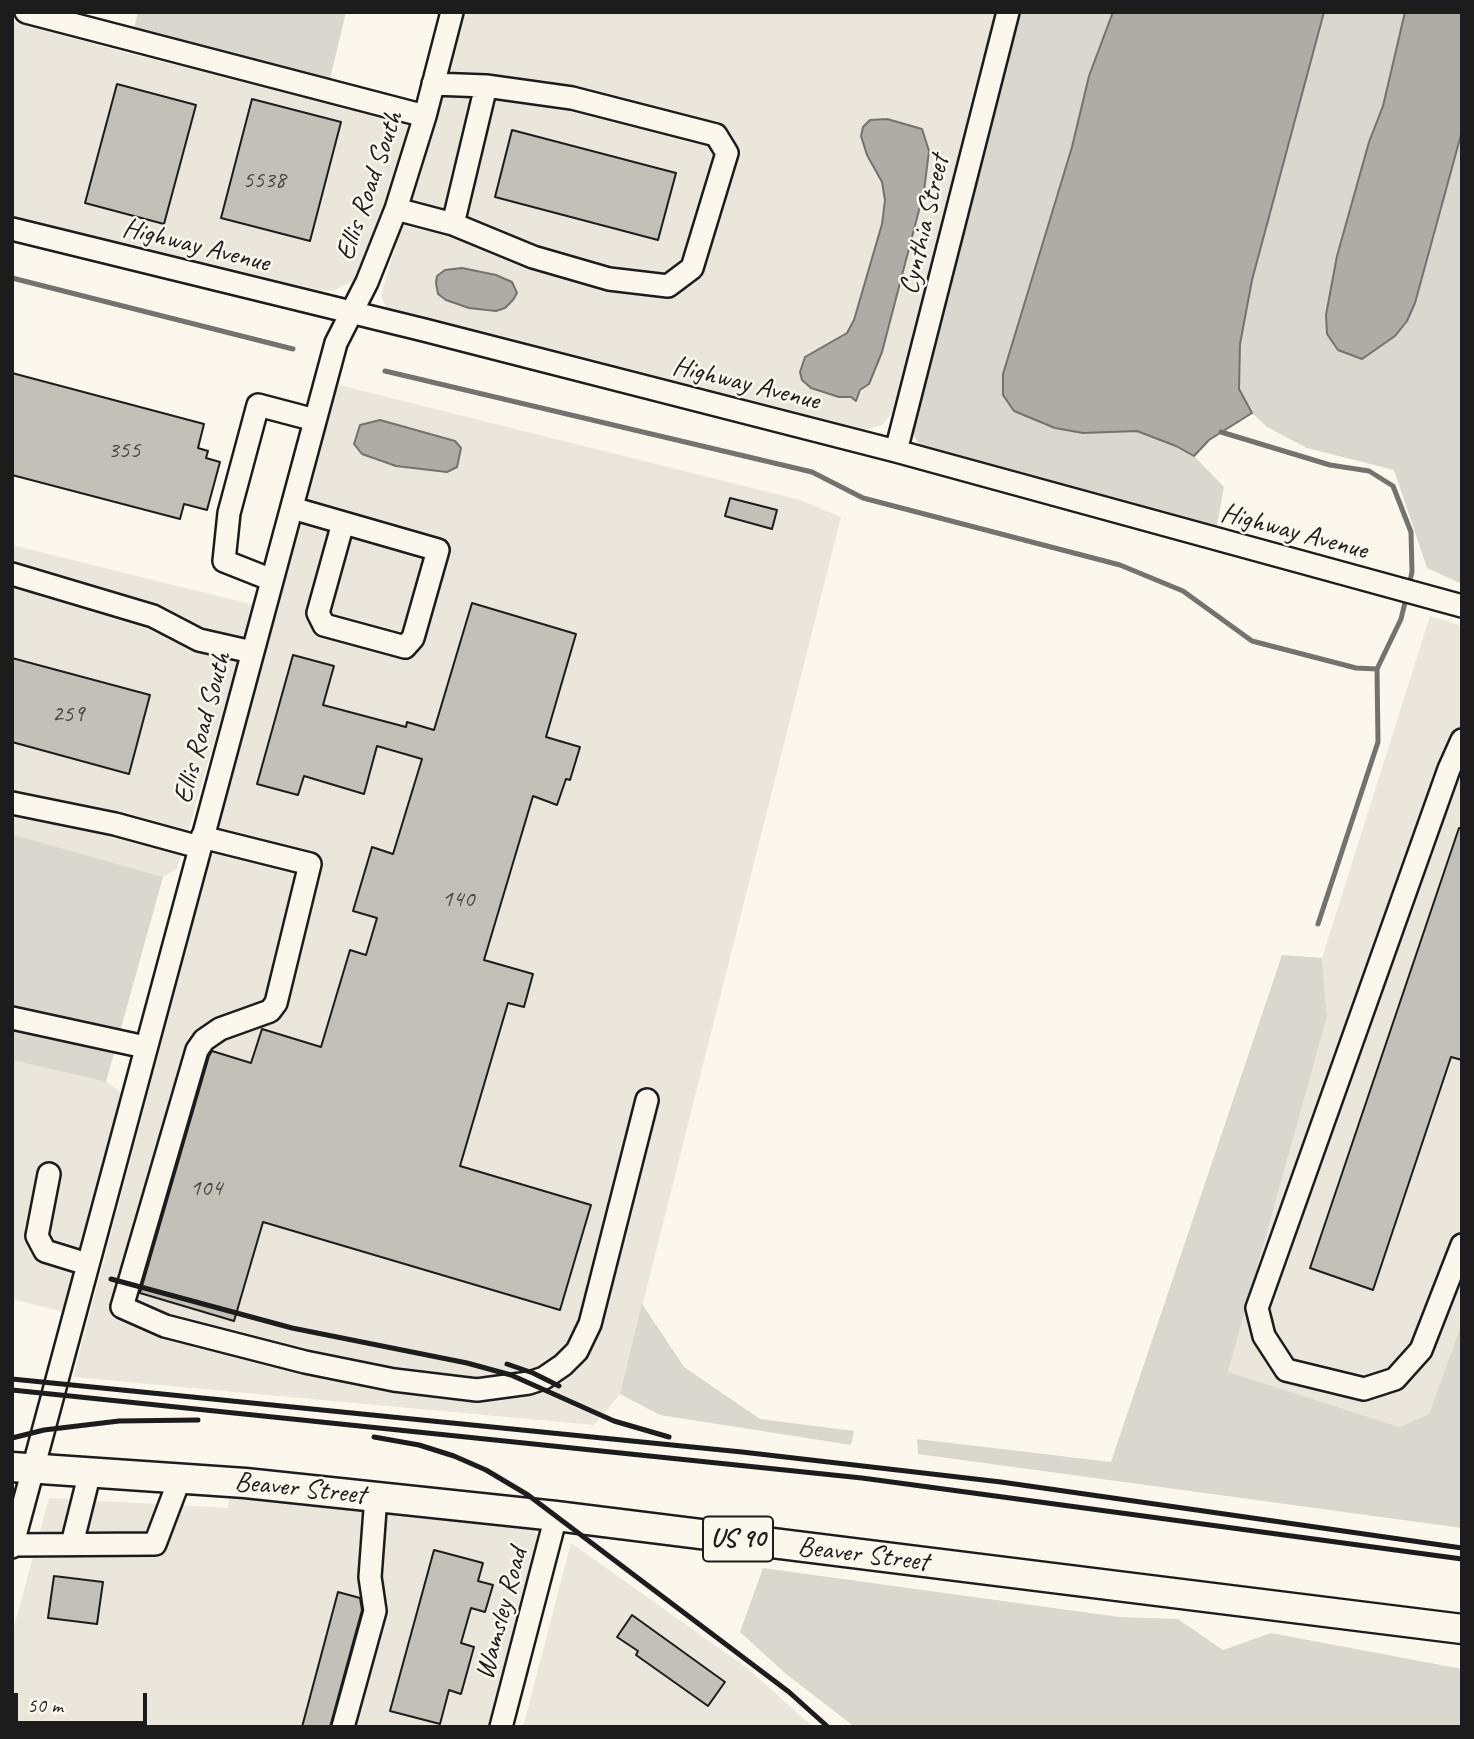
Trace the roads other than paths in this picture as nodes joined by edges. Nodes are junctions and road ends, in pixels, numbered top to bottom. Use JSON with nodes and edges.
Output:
{"nodes":[{"id":1,"x":26,"y":12,"type":"edge"},
{"id":2,"x":452,"y":12,"type":"edge"},
{"id":3,"x":1008,"y":12,"type":"edge"},
{"id":4,"x":433,"y":84,"type":"junction"},
{"id":5,"x":486,"y":86,"type":"junction"},
{"id":6,"x":425,"y":116,"type":"junction"},
{"id":7,"x":396,"y":209,"type":"junction"},
{"id":8,"x":453,"y":224,"type":"junction"},
{"id":9,"x":12,"y":229,"type":"edge"},
{"id":10,"x":349,"y":314,"type":"junction"},
{"id":11,"x":315,"y":419,"type":"junction"},
{"id":12,"x":896,"y":451,"type":"junction"},
{"id":13,"x":292,"y":508,"type":"junction"},
{"id":14,"x":343,"y":523,"type":"junction"},
{"id":15,"x":12,"y":574,"type":"edge"},
{"id":16,"x":272,"y":580,"type":"junction"},
{"id":17,"x":1462,"y":607,"type":"edge"},
{"id":18,"x":252,"y":652,"type":"junction"},
{"id":19,"x":1462,"y":740,"type":"edge"},
{"id":20,"x":12,"y":803,"type":"edge"},
{"id":21,"x":200,"y":843,"type":"junction"},
{"id":22,"x":12,"y":1018,"type":"edge"},
{"id":23,"x":145,"y":1047,"type":"junction"},
{"id":24,"x":647,"y":1100,"type":"dead end"},
{"id":25,"x":49,"y":1174,"type":"dead end"},
{"id":26,"x":1462,"y":1245,"type":"edge"},
{"id":27,"x":87,"y":1264,"type":"junction"},
{"id":28,"x":23,"y":1467,"type":"edge"},
{"id":29,"x":90,"y":1472,"type":"junction"},
{"id":30,"x":180,"y":1478,"type":"junction"},
{"id":31,"x":376,"y":1496,"type":"junction"},
{"id":32,"x":556,"y":1516,"type":"junction"},
{"id":33,"x":72,"y":1544,"type":"junction"},
{"id":34,"x":13,"y":1546,"type":"edge"},
{"id":35,"x":1462,"y":1629,"type":"edge"},
{"id":36,"x":343,"y":1727,"type":"edge"},
{"id":37,"x":501,"y":1727,"type":"edge"}],
"edges":[{"from":1,"to":6,"type":"street"},
{"from":2,"to":4,"type":"street","name":"Ellis Road South"},
{"from":3,"to":12,"type":"street","name":"Cynthia Street"},
{"from":4,"to":5,"type":"street"},
{"from":4,"to":6,"type":"street","name":"Ellis Road South"},
{"from":5,"to":8,"type":"street"},
{"from":5,"to":8,"type":"street"},
{"from":6,"to":7,"type":"street","name":"Ellis Road South"},
{"from":7,"to":8,"type":"street"},
{"from":7,"to":10,"type":"street","name":"Ellis Road South"},
{"from":9,"to":10,"type":"street","name":"Highway Avenue"},
{"from":10,"to":11,"type":"street","name":"Ellis Road South"},
{"from":10,"to":12,"type":"street","name":"Highway Avenue"},
{"from":11,"to":13,"type":"street","name":"Ellis Road South"},
{"from":11,"to":16,"type":"street"},
{"from":12,"to":17,"type":"street","name":"Highway Avenue"},
{"from":13,"to":14,"type":"street"},
{"from":13,"to":16,"type":"street","name":"Ellis Road South"},
{"from":14,"to":14,"type":"street"},
{"from":15,"to":18,"type":"street"},
{"from":16,"to":18,"type":"street","name":"Ellis Road South"},
{"from":18,"to":21,"type":"street","name":"Ellis Road South"},
{"from":19,"to":26,"type":"street"},
{"from":20,"to":21,"type":"street"},
{"from":21,"to":23,"type":"street","name":"Ellis Road South"},
{"from":21,"to":24,"type":"street"},
{"from":22,"to":23,"type":"street"},
{"from":23,"to":27,"type":"street","name":"Ellis Road South"},
{"from":25,"to":27,"type":"street"},
{"from":27,"to":28,"type":"street","name":"Ellis Road South"},
{"from":28,"to":29,"type":"main road","name":"Beaver Street","number":"US 90"},
{"from":28,"to":34,"type":"street","name":"Ellis Road South"},
{"from":29,"to":30,"type":"main road","name":"Beaver Street","number":"US 90"},
{"from":29,"to":33,"type":"street"},
{"from":30,"to":31,"type":"main road","name":"Beaver Street","number":"US 90"},
{"from":30,"to":33,"type":"street"},
{"from":31,"to":32,"type":"main road","name":"Beaver Street","number":"US 90"},
{"from":31,"to":36,"type":"street"},
{"from":32,"to":35,"type":"main road","name":"Beaver Street","number":"US 90"},
{"from":32,"to":37,"type":"street","name":"Wamsley Road"},
{"from":33,"to":34,"type":"street"}]}
